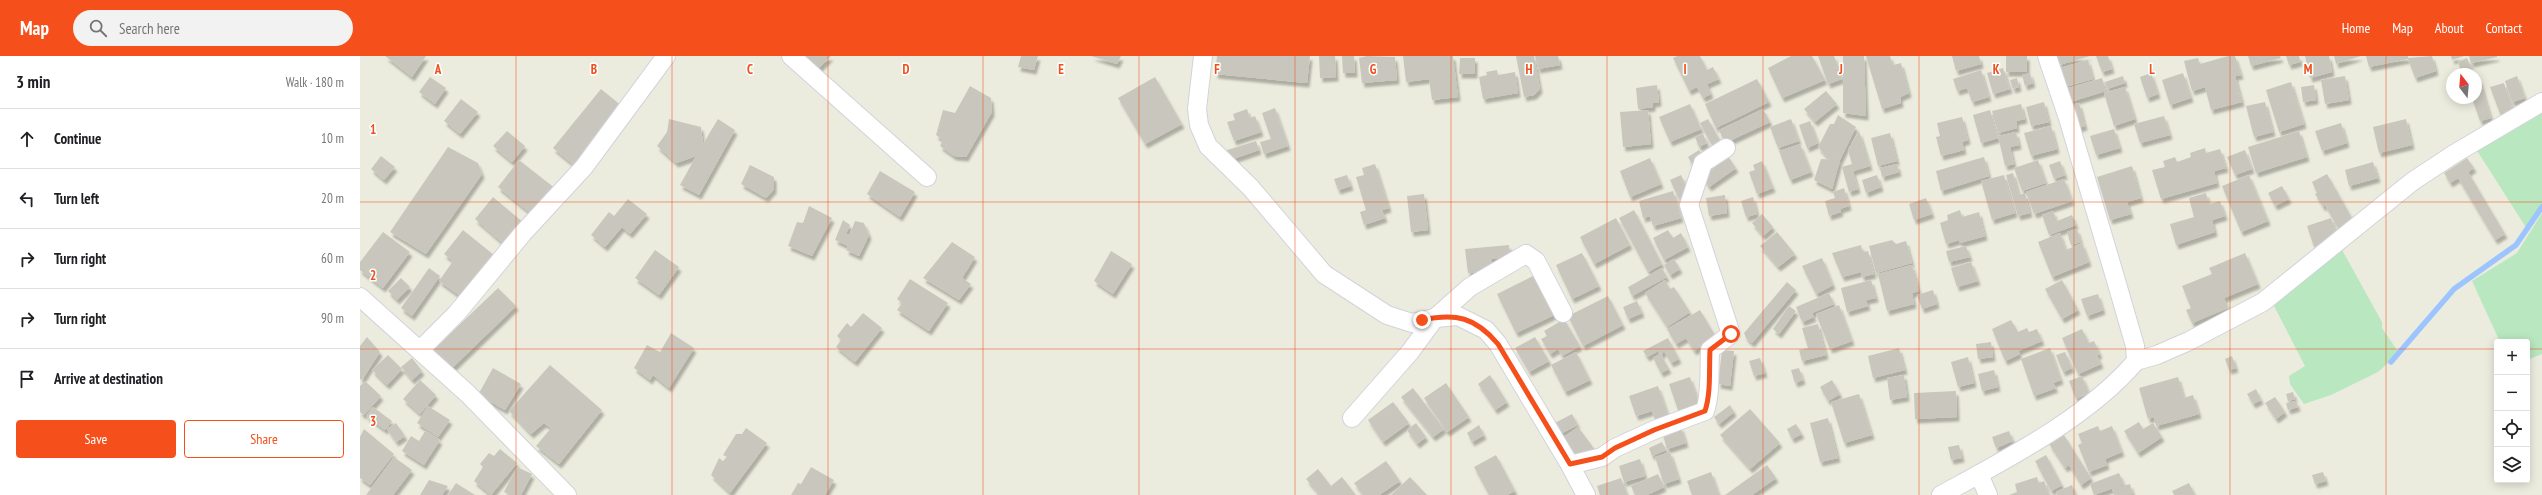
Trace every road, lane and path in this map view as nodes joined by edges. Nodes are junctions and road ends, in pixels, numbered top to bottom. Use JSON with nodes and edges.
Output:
{"nodes":[{"id":1,"x":790,"y":56,"type":"edge"},
{"id":2,"x":1203,"y":56,"type":"edge"},
{"id":3,"x":2047,"y":56,"type":"edge"},
{"id":4,"x":664,"y":57,"type":"edge"},
{"id":5,"x":2542,"y":102,"type":"edge"},
{"id":6,"x":1726,"y":148,"type":"dead end"},
{"id":7,"x":927,"y":176,"type":"dead end"},
{"id":8,"x":360,"y":297,"type":"edge"},
{"id":9,"x":1563,"y":313,"type":"dead end"},
{"id":10,"x":1435,"y":318,"type":"junction"},
{"id":11,"x":420,"y":350,"type":"junction"},
{"id":12,"x":2136,"y":360,"type":"junction"},
{"id":13,"x":1352,"y":418,"type":"dead end"},
{"id":14,"x":1570,"y":464,"type":"junction"},
{"id":15,"x":1979,"y":474,"type":"junction"},
{"id":16,"x":549,"y":488,"type":"edge"},
{"id":17,"x":567,"y":495,"type":"edge"},
{"id":18,"x":1586,"y":495,"type":"edge"},
{"id":19,"x":1941,"y":495,"type":"edge"},
{"id":20,"x":1988,"y":495,"type":"edge"}],
"edges":[{"from":1,"to":7,"type":"street"},
{"from":2,"to":10,"type":"street"},
{"from":3,"to":12,"type":"street"},
{"from":4,"to":11,"type":"street"},
{"from":5,"to":12,"type":"street"},
{"from":6,"to":14,"type":"street"},
{"from":8,"to":11,"type":"street"},
{"from":9,"to":10,"type":"street"},
{"from":10,"to":13,"type":"street"},
{"from":10,"to":14,"type":"street"},
{"from":11,"to":16,"type":"street"},
{"from":12,"to":15,"type":"street"},
{"from":14,"to":18,"type":"street"},
{"from":15,"to":19,"type":"street"},
{"from":15,"to":20,"type":"street"},
{"from":16,"to":17,"type":"street"}]}
